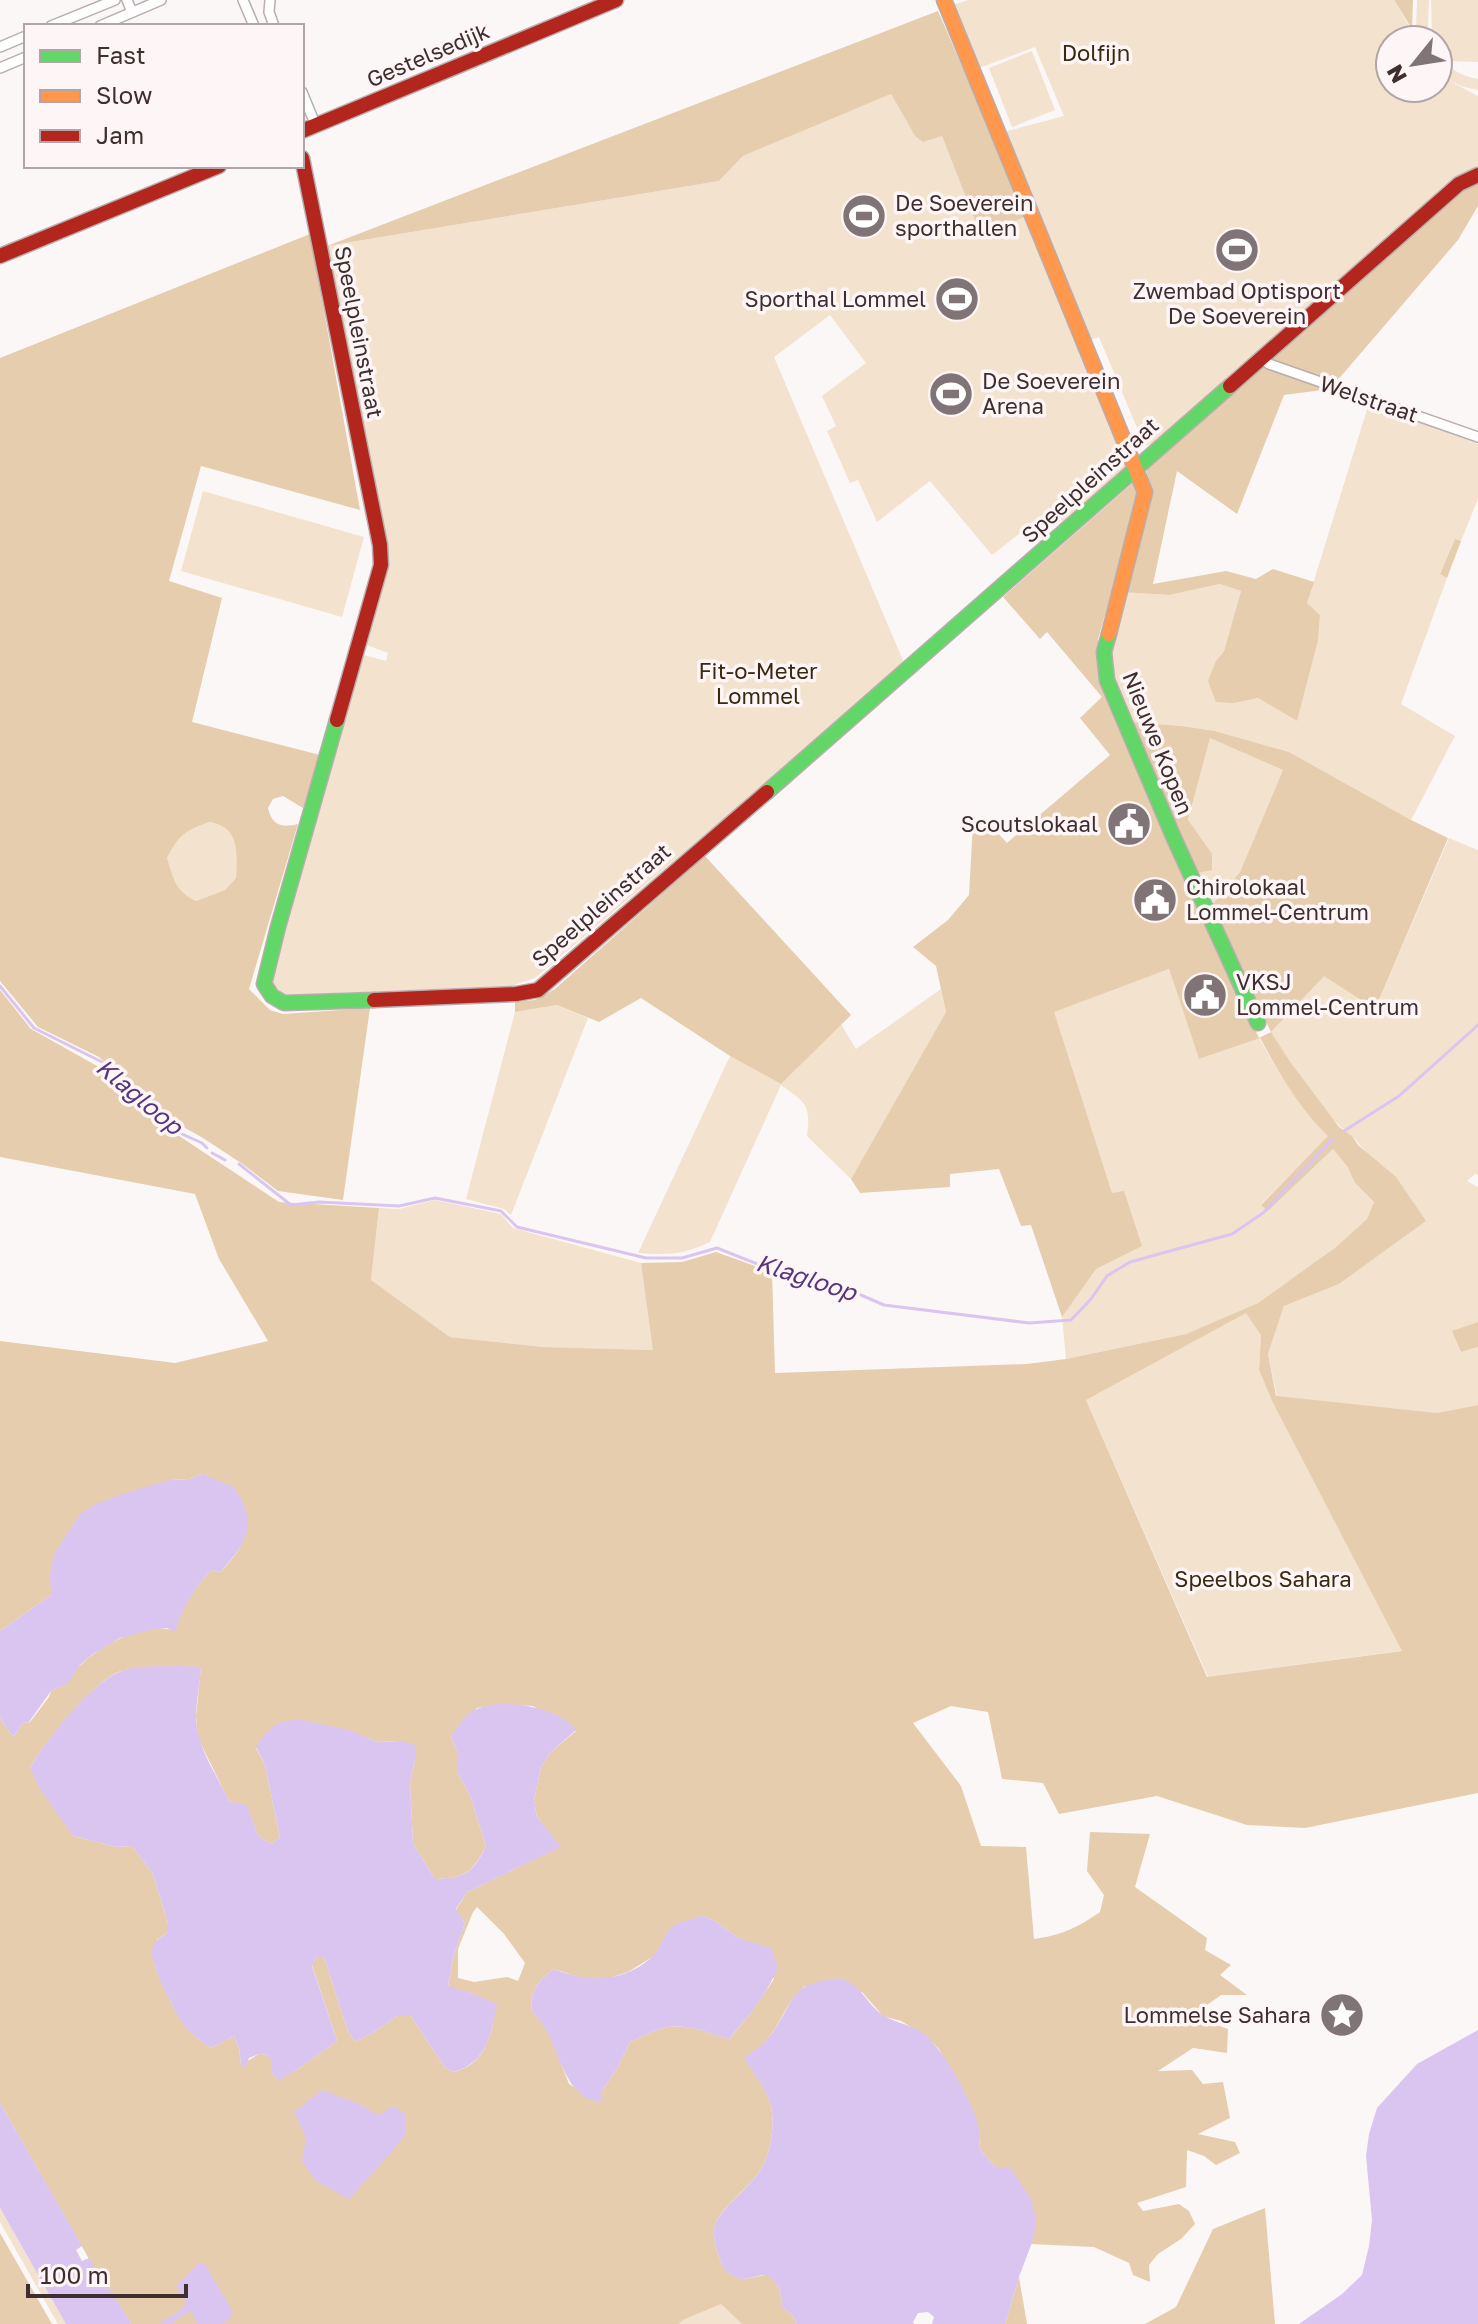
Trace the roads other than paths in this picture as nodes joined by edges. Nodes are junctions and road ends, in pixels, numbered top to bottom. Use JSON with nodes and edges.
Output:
{"nodes":[{"id":1,"x":115,"y":0,"type":"edge"},
{"id":2,"x":127,"y":0,"type":"edge"},
{"id":3,"x":161,"y":0,"type":"edge"},
{"id":4,"x":243,"y":0,"type":"edge"},
{"id":5,"x":270,"y":0,"type":"edge"},
{"id":6,"x":616,"y":0,"type":"edge"},
{"id":7,"x":944,"y":0,"type":"edge"},
{"id":8,"x":132,"y":12,"type":"junction"},
{"id":9,"x":269,"y":12,"type":"junction"},
{"id":10,"x":253,"y":22,"type":"edge"},
{"id":11,"x":56,"y":24,"type":"edge"},
{"id":12,"x":105,"y":24,"type":"edge"},
{"id":13,"x":273,"y":24,"type":"edge"},
{"id":14,"x":24,"y":37,"type":"edge"},
{"id":15,"x":0,"y":47,"type":"edge"},
{"id":16,"x":24,"y":58,"type":"edge"},
{"id":17,"x":0,"y":68,"type":"edge"},
{"id":18,"x":304,"y":102,"type":"edge"},
{"id":19,"x":309,"y":128,"type":"edge"},
{"id":20,"x":214,"y":168,"type":"edge"},
{"id":21,"x":304,"y":168,"type":"edge"},
{"id":22,"x":1478,"y":175,"type":"edge"},
{"id":23,"x":0,"y":256,"type":"edge"},
{"id":24,"x":1262,"y":358,"type":"junction"},
{"id":25,"x":1478,"y":437,"type":"edge"},
{"id":26,"x":1137,"y":466,"type":"junction"},
{"id":27,"x":1258,"y":1023,"type":"dead end"}],
"edges":[{"from":1,"to":11,"type":"street"},
{"from":2,"to":8,"type":"street"},
{"from":3,"to":8,"type":"street"},
{"from":4,"to":10,"type":"street"},
{"from":5,"to":9,"type":"street"},
{"from":6,"to":19,"type":"street","name":"Gestelsedijk"},
{"from":7,"to":26,"type":"street","name":"Nieuwe Kopen"},
{"from":8,"to":12,"type":"street"},
{"from":9,"to":10,"type":"street"},
{"from":9,"to":13,"type":"street"},
{"from":14,"to":15,"type":"street"},
{"from":16,"to":17,"type":"street"},
{"from":18,"to":19,"type":"street"},
{"from":20,"to":23,"type":"street"},
{"from":21,"to":26,"type":"street","name":"Speelpleinstraat"},
{"from":22,"to":24,"type":"street","name":"Speelpleinstraat"},
{"from":24,"to":25,"type":"street","name":"Welstraat"},
{"from":24,"to":26,"type":"street","name":"Speelpleinstraat"},
{"from":26,"to":27,"type":"street","name":"Nieuwe Kopen"}]}
